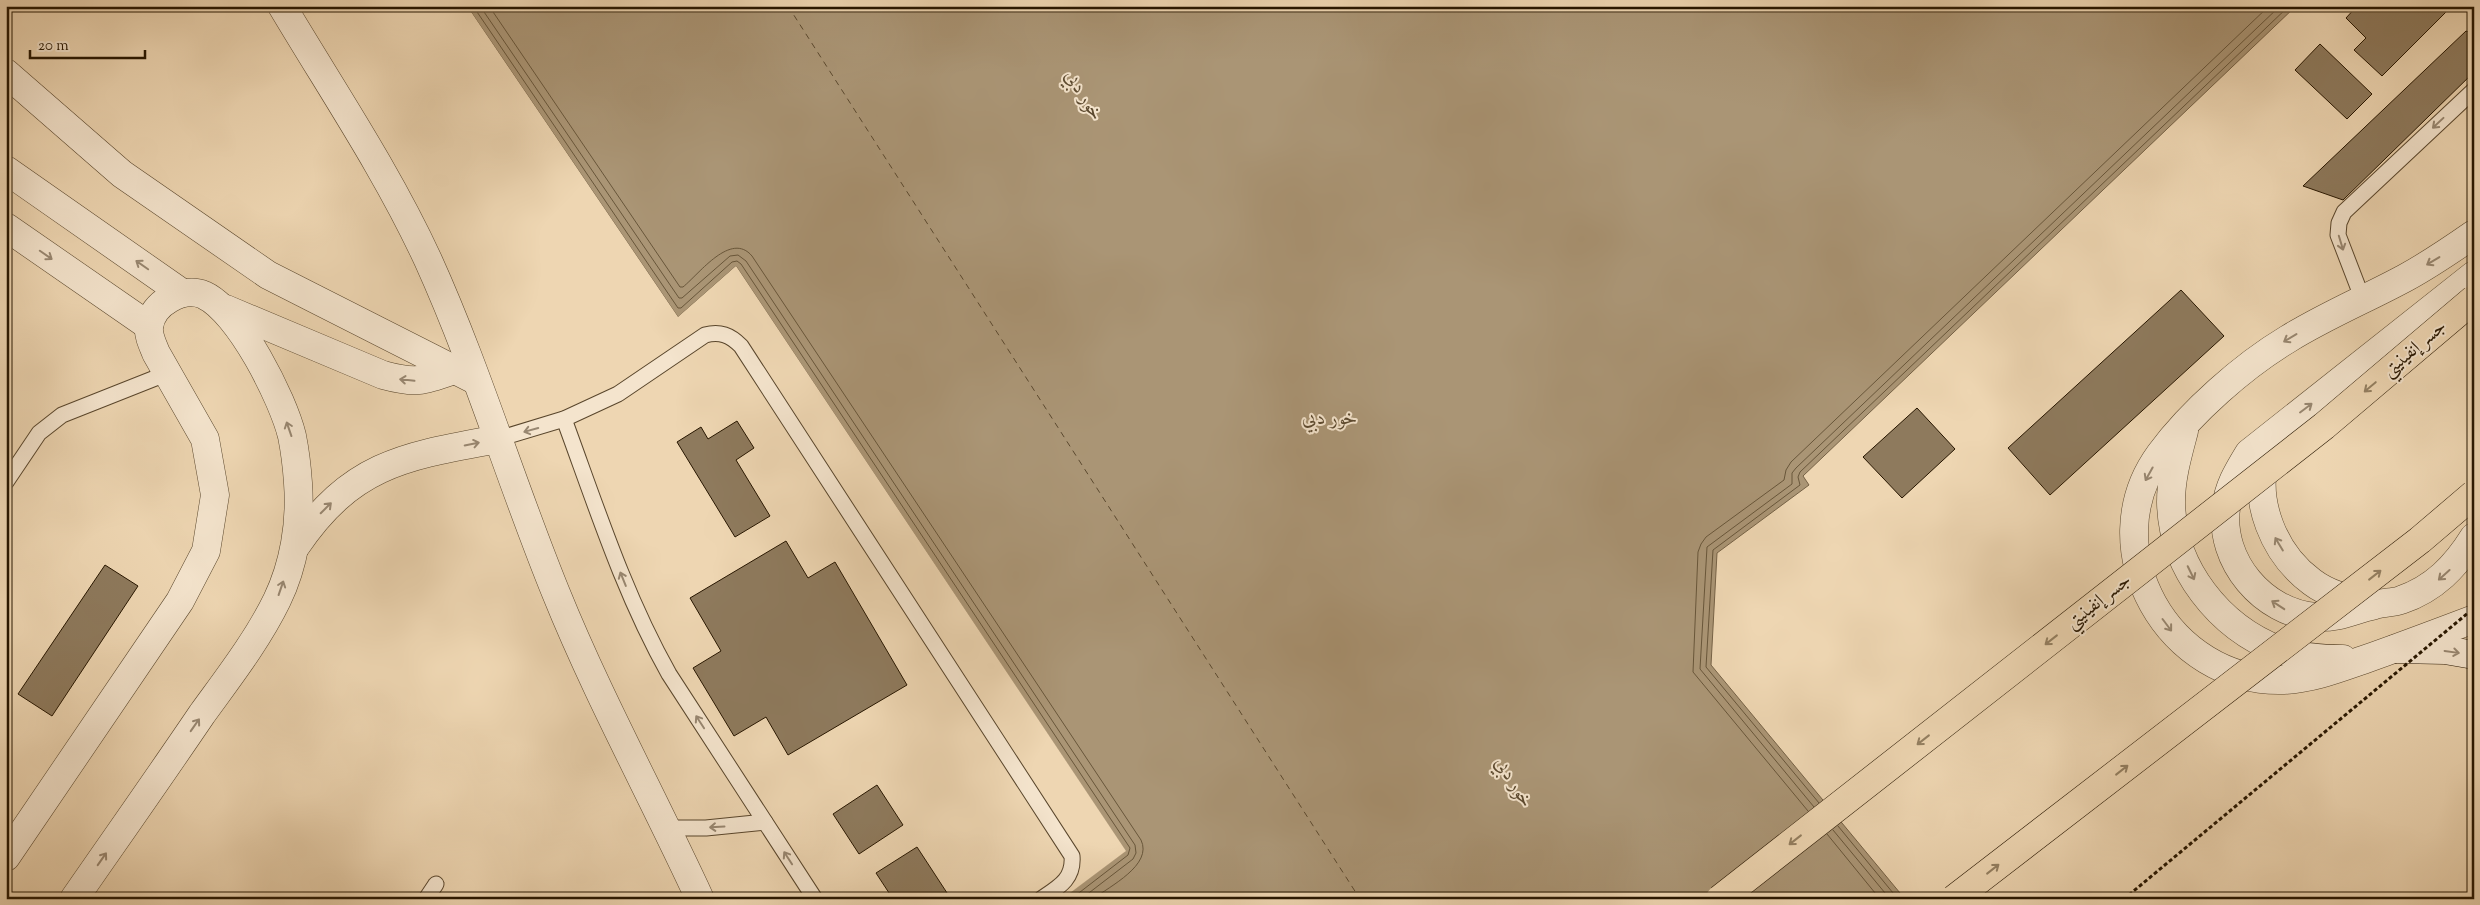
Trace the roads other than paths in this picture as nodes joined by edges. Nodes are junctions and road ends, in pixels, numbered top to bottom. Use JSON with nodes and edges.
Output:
{"nodes":[{"id":1,"x":282,"y":6,"type":"edge"},
{"id":2,"x":6,"y":73,"type":"edge"},
{"id":3,"x":2474,"y":90,"type":"edge"},
{"id":4,"x":6,"y":170,"type":"edge"},
{"id":5,"x":6,"y":228,"type":"edge"},
{"id":6,"x":2474,"y":234,"type":"edge"},
{"id":7,"x":2474,"y":275,"type":"edge"},
{"id":8,"x":182,"y":293,"type":"junction"},
{"id":9,"x":2474,"y":298,"type":"edge"},
{"id":10,"x":2363,"y":300,"type":"junction"},
{"id":11,"x":220,"y":307,"type":"junction"},
{"id":12,"x":149,"y":326,"type":"junction"},
{"id":13,"x":168,"y":373,"type":"junction"},
{"id":14,"x":465,"y":375,"type":"junction"},
{"id":15,"x":564,"y":420,"type":"junction"},
{"id":16,"x":2186,"y":425,"type":"junction"},
{"id":17,"x":2273,"y":433,"type":"junction"},
{"id":18,"x":498,"y":439,"type":"junction"},
{"id":19,"x":6,"y":482,"type":"edge"},
{"id":20,"x":2474,"y":494,"type":"edge"},
{"id":21,"x":2474,"y":537,"type":"edge"},
{"id":22,"x":296,"y":546,"type":"junction"},
{"id":23,"x":2375,"y":604,"type":"junction"},
{"id":24,"x":2474,"y":619,"type":"edge"},
{"id":25,"x":2395,"y":649,"type":"junction"},
{"id":26,"x":2474,"y":655,"type":"edge"},
{"id":27,"x":765,"y":822,"type":"junction"},
{"id":28,"x":667,"y":828,"type":"junction"},
{"id":29,"x":6,"y":858,"type":"edge"},
{"id":30,"x":436,"y":884,"type":"dead end"},
{"id":31,"x":74,"y":899,"type":"edge"},
{"id":32,"x":426,"y":899,"type":"edge"},
{"id":33,"x":700,"y":899,"type":"edge"},
{"id":34,"x":815,"y":899,"type":"edge"},
{"id":35,"x":1041,"y":899,"type":"edge"},
{"id":36,"x":1720,"y":899,"type":"edge"},
{"id":37,"x":1954,"y":899,"type":"edge"}],
"edges":[{"from":1,"to":14,"type":"street"},
{"from":2,"to":14,"type":"street"},
{"from":3,"to":10,"type":"lane","one_way":true},
{"from":8,"to":4,"type":"street","one_way":true},
{"from":5,"to":12,"type":"street","one_way":true},
{"from":6,"to":10,"type":"street","one_way":true},
{"from":17,"to":7,"type":"street","one_way":true},
{"from":8,"to":11,"type":"street"},
{"from":8,"to":12,"type":"street"},
{"from":9,"to":36,"type":"highway","name":"جسر إنفينيتي","one_way":true,"bridge":true},
{"from":10,"to":16,"type":"street","one_way":true},
{"from":14,"to":11,"type":"street","one_way":true},
{"from":22,"to":11,"type":"street","one_way":true},
{"from":12,"to":13,"type":"street"},
{"from":13,"to":19,"type":"lane"},
{"from":13,"to":29,"type":"street"},
{"from":14,"to":18,"type":"street"},
{"from":15,"to":18,"type":"lane","one_way":true},
{"from":27,"to":15,"type":"lane","one_way":true},
{"from":15,"to":35,"type":"lane"},
{"from":16,"to":25,"type":"street","one_way":true},
{"from":16,"to":25,"type":"street","one_way":true},
{"from":23,"to":17,"type":"street","one_way":true},
{"from":23,"to":17,"type":"street","one_way":true},
{"from":22,"to":18,"type":"street","one_way":true},
{"from":18,"to":28,"type":"street"},
{"from":37,"to":20,"type":"highway","one_way":true,"bridge":true},
{"from":21,"to":23,"type":"street","one_way":true},
{"from":31,"to":22,"type":"street","one_way":true},
{"from":24,"to":25,"type":"street"},
{"from":25,"to":26,"type":"street","one_way":true},
{"from":27,"to":28,"type":"lane","one_way":true},
{"from":34,"to":27,"type":"lane","one_way":true},
{"from":28,"to":33,"type":"street"},
{"from":30,"to":32,"type":"lane"}]}
